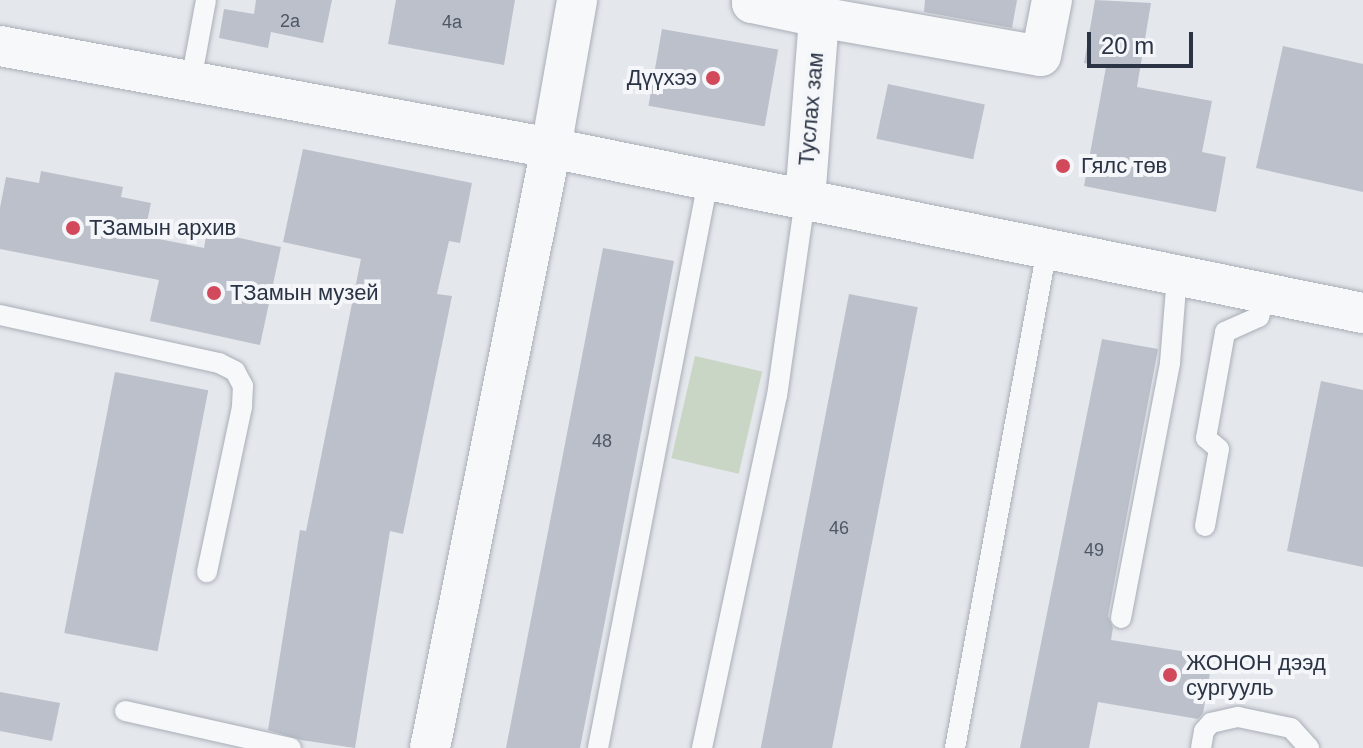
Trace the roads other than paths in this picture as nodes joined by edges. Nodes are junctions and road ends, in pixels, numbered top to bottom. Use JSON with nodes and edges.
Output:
{"nodes":[{"id":1,"x":206,"y":0,"type":"edge"},
{"id":2,"x":577,"y":0,"type":"edge"},
{"id":3,"x":752,"y":0,"type":"edge"},
{"id":4,"x":1052,"y":0,"type":"edge"},
{"id":5,"x":819,"y":17,"type":"junction"},
{"id":6,"x":919,"y":17,"type":"edge"},
{"id":7,"x":0,"y":46,"type":"edge"},
{"id":8,"x":191,"y":81,"type":"junction"},
{"id":9,"x":551,"y":148,"type":"junction"},
{"id":10,"x":708,"y":181,"type":"junction"},
{"id":11,"x":805,"y":200,"type":"junction"},
{"id":12,"x":1047,"y":249,"type":"junction"},
{"id":13,"x":1177,"y":276,"type":"junction"},
{"id":14,"x":1265,"y":293,"type":"junction"},
{"id":15,"x":1363,"y":313,"type":"edge"},
{"id":16,"x":0,"y":315,"type":"edge"},
{"id":17,"x":1205,"y":526,"type":"dead end"},
{"id":18,"x":207,"y":572,"type":"dead end"},
{"id":19,"x":1121,"y":618,"type":"dead end"},
{"id":20,"x":125,"y":711,"type":"dead end"},
{"id":21,"x":291,"y":748,"type":"edge"},
{"id":22,"x":430,"y":748,"type":"edge"},
{"id":23,"x":598,"y":748,"type":"edge"},
{"id":24,"x":702,"y":748,"type":"edge"},
{"id":25,"x":955,"y":748,"type":"edge"},
{"id":26,"x":1201,"y":748,"type":"edge"},
{"id":27,"x":1309,"y":748,"type":"edge"}],
"edges":[{"from":1,"to":8,"type":"lane"},
{"from":2,"to":9,"type":"street"},
{"from":3,"to":5,"type":"street"},
{"from":4,"to":6,"type":"street"},
{"from":5,"to":6,"type":"street"},
{"from":5,"to":11,"type":"street","name":"Туслах зам"},
{"from":7,"to":8,"type":"street"},
{"from":8,"to":9,"type":"street"},
{"from":9,"to":10,"type":"street"},
{"from":9,"to":22,"type":"street"},
{"from":10,"to":11,"type":"street"},
{"from":10,"to":23,"type":"lane"},
{"from":11,"to":12,"type":"street"},
{"from":11,"to":24,"type":"lane"},
{"from":12,"to":13,"type":"street"},
{"from":12,"to":25,"type":"lane"},
{"from":13,"to":14,"type":"street"},
{"from":13,"to":19,"type":"lane"},
{"from":14,"to":15,"type":"street"},
{"from":14,"to":17,"type":"lane"},
{"from":16,"to":18,"type":"lane"},
{"from":20,"to":21,"type":"lane"},
{"from":26,"to":27,"type":"lane"}]}
